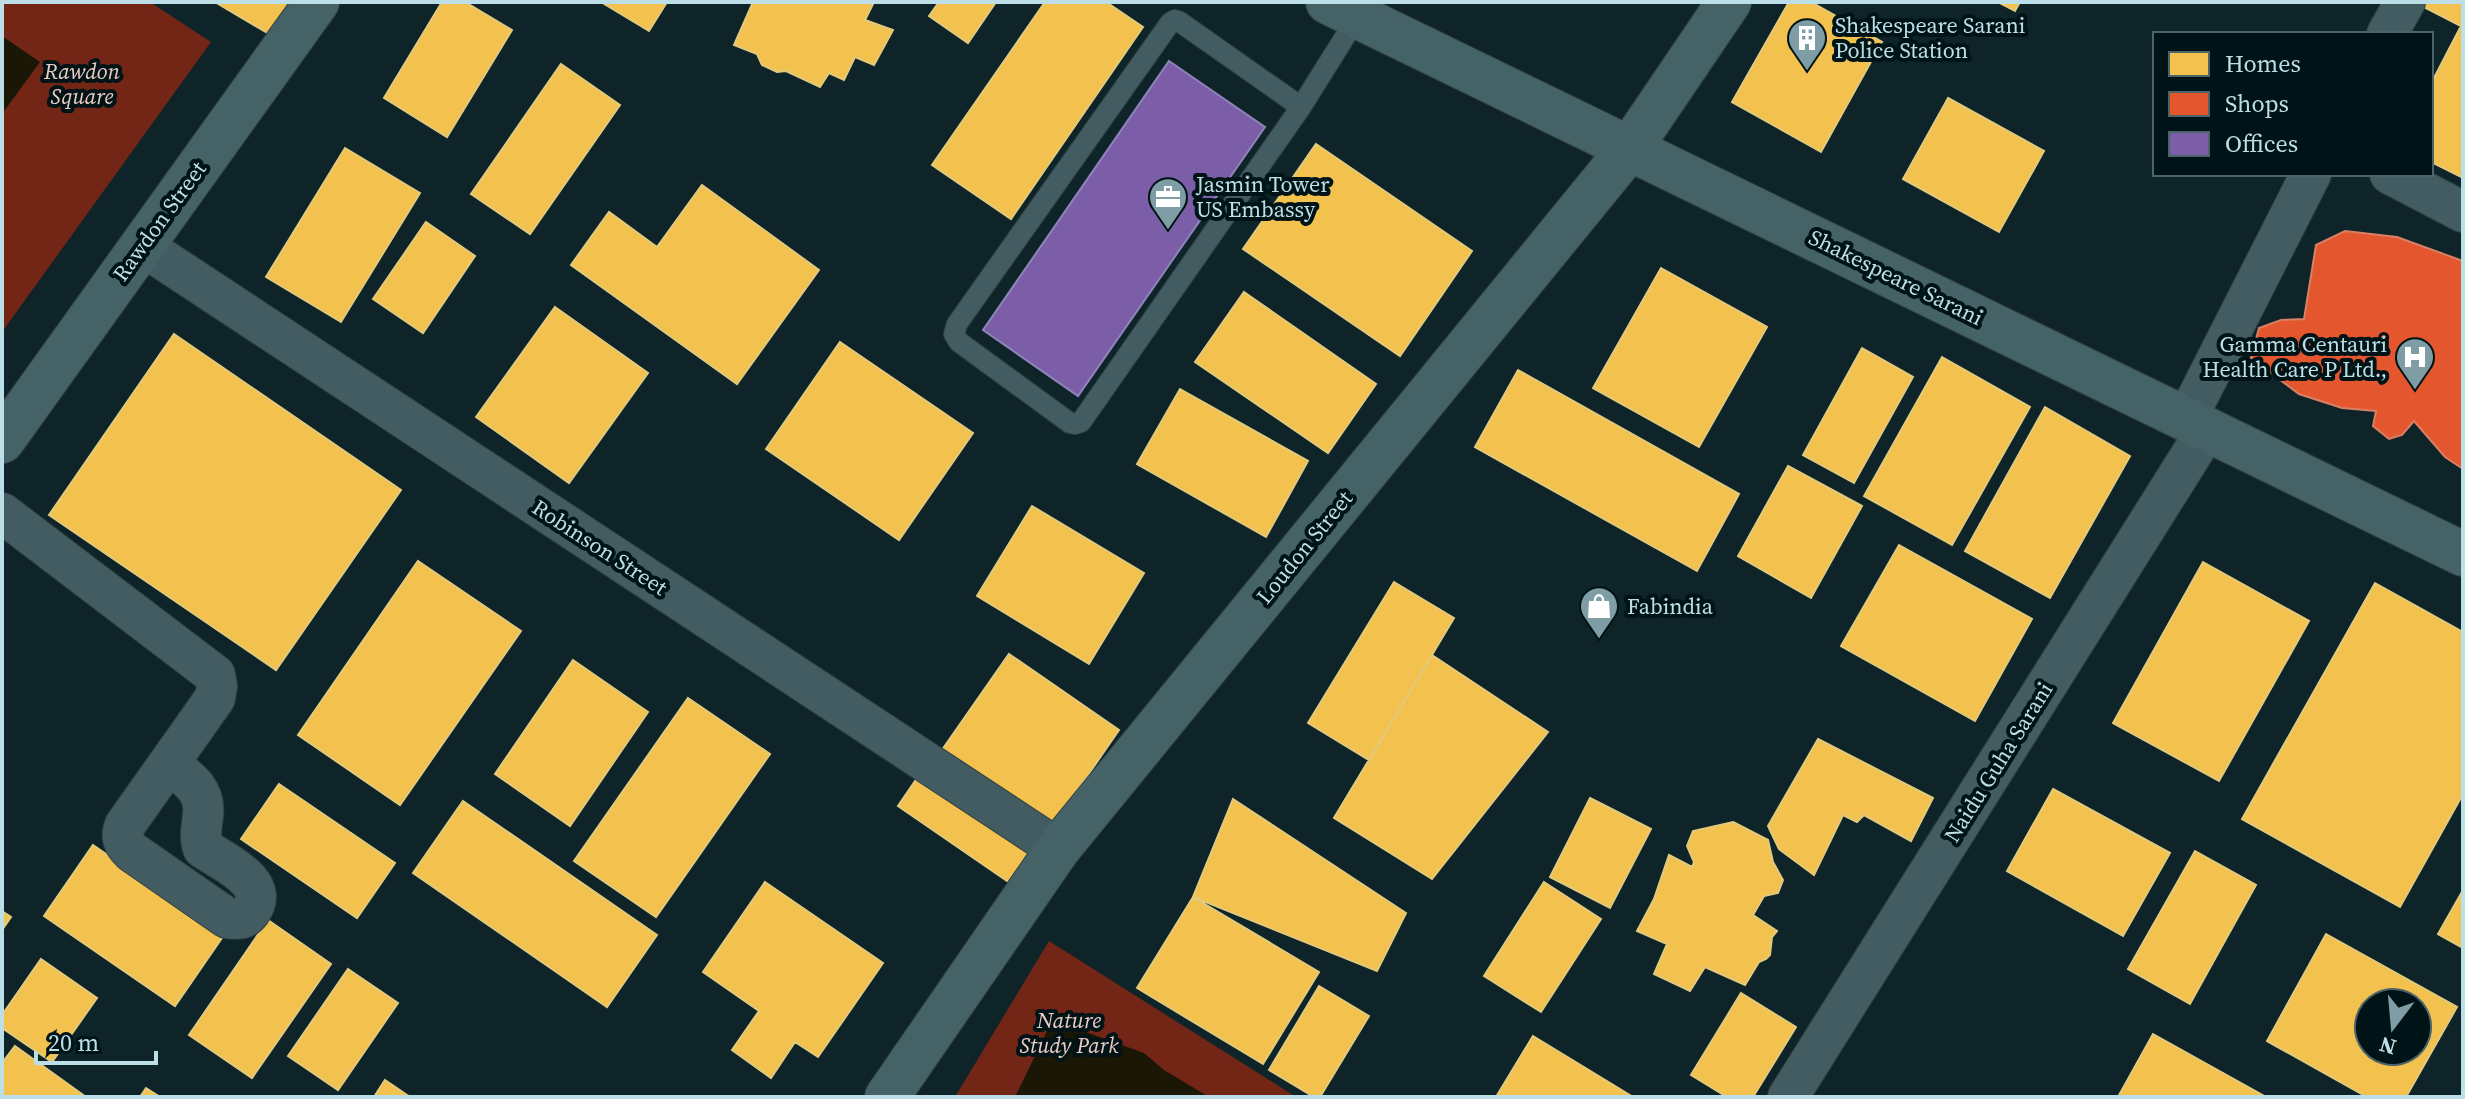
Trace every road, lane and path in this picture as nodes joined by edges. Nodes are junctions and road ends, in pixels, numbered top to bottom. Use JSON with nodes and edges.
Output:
{"nodes":[{"id":1,"x":317,"y":2,"type":"edge"},
{"id":2,"x":1729,"y":2,"type":"edge"},
{"id":3,"x":2405,"y":2,"type":"edge"},
{"id":4,"x":1343,"y":9,"type":"edge"},
{"id":5,"x":2388,"y":32,"type":"edge"},
{"id":6,"x":1301,"y":107,"type":"junction"},
{"id":7,"x":1630,"y":148,"type":"junction"},
{"id":8,"x":2310,"y":176,"type":"edge"},
{"id":9,"x":2394,"y":176,"type":"edge"},
{"id":10,"x":2463,"y":212,"type":"edge"},
{"id":11,"x":141,"y":245,"type":"junction"},
{"id":12,"x":2198,"y":423,"type":"junction"},
{"id":13,"x":2,"y":441,"type":"edge"},
{"id":14,"x":2,"y":513,"type":"edge"},
{"id":15,"x":2463,"y":554,"type":"edge"},
{"id":16,"x":169,"y":764,"type":"dead end"},
{"id":17,"x":1058,"y":849,"type":"junction"},
{"id":18,"x":887,"y":1097,"type":"edge"},
{"id":19,"x":1788,"y":1097,"type":"edge"}],
"edges":[{"from":1,"to":11,"type":"main road","name":"Rawdon Street"},
{"from":2,"to":7,"type":"main road","name":"Loudon Street"},
{"from":3,"to":5,"type":"street"},
{"from":4,"to":6,"type":"lane"},
{"from":4,"to":7,"type":"main road","name":"Shakespeare Sarani"},
{"from":6,"to":6,"type":"lane"},
{"from":7,"to":12,"type":"main road","name":"Shakespeare Sarani"},
{"from":7,"to":17,"type":"main road","name":"Loudon Street"},
{"from":8,"to":12,"type":"street","name":"Naidu Guha Sarani"},
{"from":9,"to":10,"type":"street"},
{"from":11,"to":13,"type":"main road","name":"Rawdon Street"},
{"from":11,"to":17,"type":"street","name":"Robinson Street"},
{"from":12,"to":15,"type":"main road","name":"Shakespeare Sarani"},
{"from":12,"to":19,"type":"street","name":"Naidu Guha Sarani"},
{"from":14,"to":16,"type":"street"},
{"from":17,"to":18,"type":"main road","name":"Loudon Street"}]}
